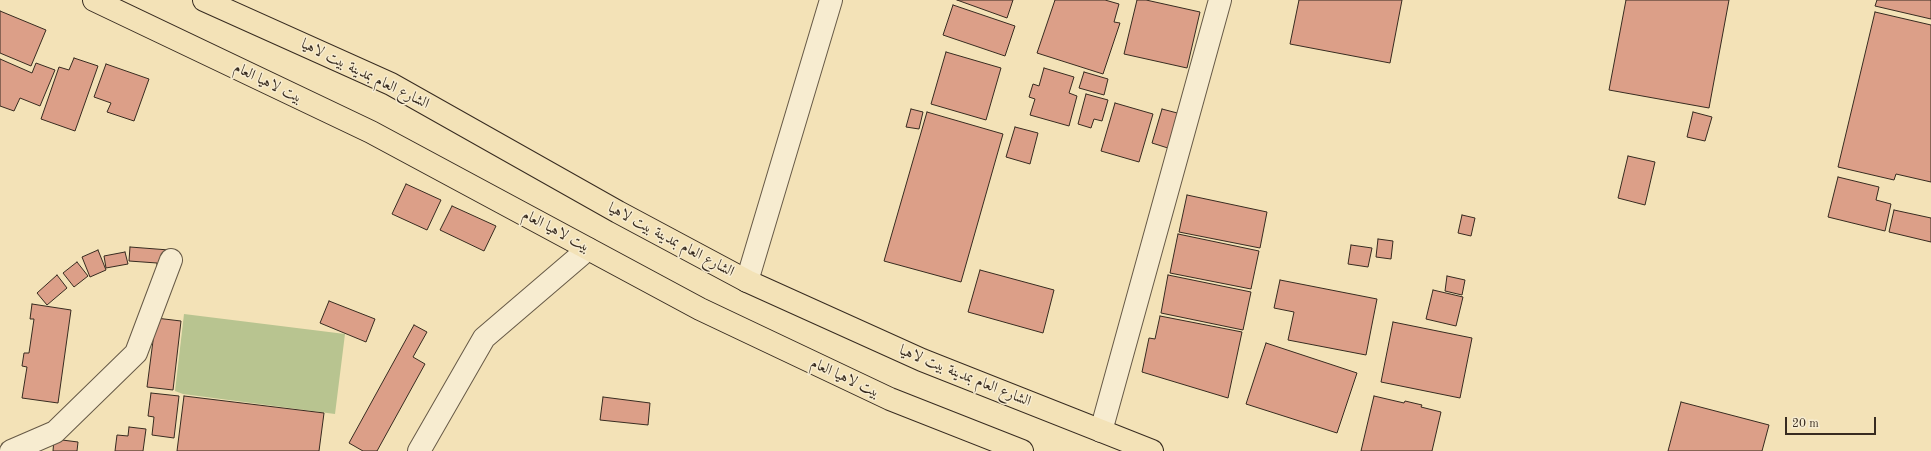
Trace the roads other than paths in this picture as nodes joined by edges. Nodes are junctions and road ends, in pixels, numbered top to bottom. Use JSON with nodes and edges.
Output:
{"nodes":[{"id":1,"x":94,"y":0,"type":"edge"},
{"id":2,"x":204,"y":0,"type":"edge"},
{"id":3,"x":831,"y":0,"type":"edge"},
{"id":4,"x":1220,"y":0,"type":"edge"},
{"id":5,"x":588,"y":249,"type":"junction"},
{"id":6,"x":171,"y":260,"type":"dead end"},
{"id":7,"x":747,"y":281,"type":"junction"},
{"id":8,"x":1101,"y":431,"type":"junction"},
{"id":9,"x":11,"y":451,"type":"edge"},
{"id":10,"x":419,"y":451,"type":"edge"},
{"id":11,"x":1022,"y":451,"type":"edge"},
{"id":12,"x":1152,"y":451,"type":"edge"}],
"edges":[{"from":1,"to":5,"type":"main road","name":"بيت لاهيا العام"},
{"from":2,"to":7,"type":"main road","name":"الشارع العام بمدينة بيت لاهيا"},
{"from":3,"to":7,"type":"street"},
{"from":4,"to":8,"type":"street"},
{"from":5,"to":10,"type":"street"},
{"from":5,"to":11,"type":"main road","name":"بيت لاهيا العام"},
{"from":6,"to":9,"type":"street"},
{"from":7,"to":8,"type":"main road","name":"الشارع العام بمدينة بيت لاهيا"},
{"from":8,"to":12,"type":"main road","name":"الشارع العام بمدينة بيت لاهيا"}]}
